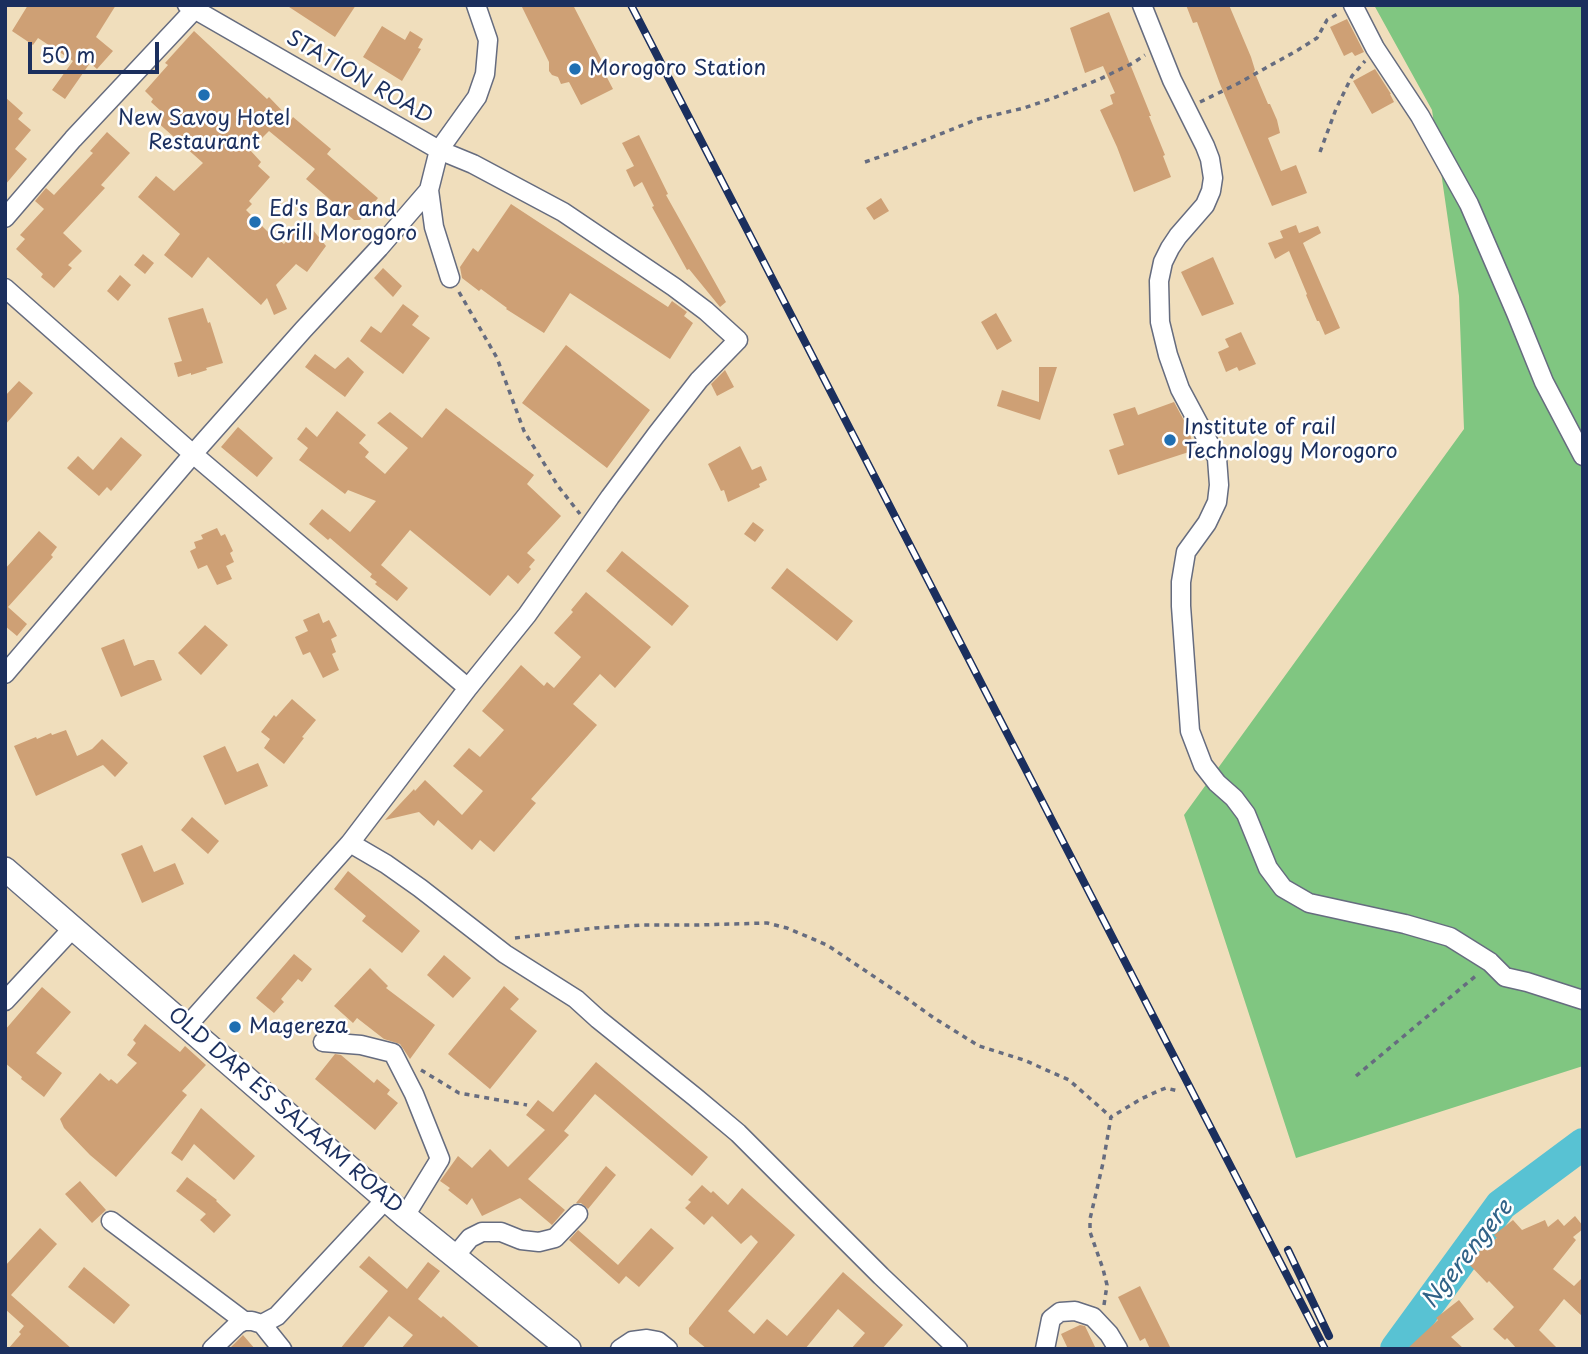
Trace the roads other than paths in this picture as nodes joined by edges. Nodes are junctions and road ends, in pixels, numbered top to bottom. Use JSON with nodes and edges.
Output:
{"nodes":[{"id":1,"x":476,"y":5,"type":"edge"},
{"id":2,"x":1142,"y":5,"type":"edge"},
{"id":3,"x":1353,"y":6,"type":"edge"},
{"id":4,"x":191,"y":7,"type":"edge"},
{"id":5,"x":439,"y":150,"type":"junction"},
{"id":6,"x":429,"y":190,"type":"junction"},
{"id":7,"x":5,"y":218,"type":"edge"},
{"id":8,"x":450,"y":278,"type":"road end"},
{"id":9,"x":5,"y":288,"type":"edge"},
{"id":10,"x":192,"y":454,"type":"junction"},
{"id":11,"x":1583,"y":456,"type":"edge"},
{"id":12,"x":5,"y":674,"type":"edge"},
{"id":13,"x":468,"y":688,"type":"junction"},
{"id":14,"x":350,"y":843,"type":"junction"},
{"id":15,"x":5,"y":869,"type":"edge"},
{"id":16,"x":73,"y":928,"type":"junction"},
{"id":17,"x":5,"y":1000,"type":"edge"},
{"id":18,"x":1583,"y":1000,"type":"edge"},
{"id":19,"x":187,"y":1026,"type":"junction"},
{"id":20,"x":323,"y":1042,"type":"dead end"},
{"id":21,"x":386,"y":1199,"type":"junction"},
{"id":22,"x":578,"y":1214,"type":"dead end"},
{"id":23,"x":405,"y":1216,"type":"junction"},
{"id":24,"x":111,"y":1222,"type":"dead end"},
{"id":25,"x":455,"y":1256,"type":"junction"},
{"id":26,"x":253,"y":1323,"type":"junction"},
{"id":27,"x":212,"y":1349,"type":"edge"},
{"id":28,"x":282,"y":1349,"type":"edge"},
{"id":29,"x":569,"y":1349,"type":"edge"},
{"id":30,"x":620,"y":1349,"type":"edge"},
{"id":31,"x":668,"y":1349,"type":"edge"},
{"id":32,"x":958,"y":1349,"type":"edge"},
{"id":33,"x":1045,"y":1349,"type":"edge"},
{"id":34,"x":1118,"y":1349,"type":"edge"}],
"edges":[{"from":1,"to":5,"type":"street"},
{"from":2,"to":18,"type":"street"},
{"from":3,"to":11,"type":"street"},
{"from":4,"to":5,"type":"street","name":"STATION ROAD"},
{"from":4,"to":7,"type":"street"},
{"from":5,"to":6,"type":"street"},
{"from":5,"to":13,"type":"street","name":"STATION ROAD"},
{"from":6,"to":8,"type":"street"},
{"from":6,"to":10,"type":"street"},
{"from":9,"to":10,"type":"street"},
{"from":10,"to":12,"type":"street"},
{"from":10,"to":13,"type":"street"},
{"from":13,"to":14,"type":"street"},
{"from":14,"to":19,"type":"street"},
{"from":14,"to":32,"type":"street"},
{"from":15,"to":16,"type":"main road","name":"OLD DAR ES SALAAM ROAD"},
{"from":16,"to":17,"type":"street"},
{"from":16,"to":19,"type":"main road","name":"OLD DAR ES SALAAM ROAD"},
{"from":19,"to":21,"type":"main road","name":"OLD DAR ES SALAAM ROAD"},
{"from":20,"to":23,"type":"street"},
{"from":21,"to":23,"type":"main road","name":"OLD DAR ES SALAAM ROAD"},
{"from":21,"to":26,"type":"street"},
{"from":22,"to":25,"type":"street"},
{"from":23,"to":25,"type":"main road","name":"OLD DAR ES SALAAM ROAD"},
{"from":24,"to":26,"type":"street"},
{"from":25,"to":29,"type":"main road","name":"OLD DAR ES SALAAM ROAD"},
{"from":26,"to":27,"type":"street"},
{"from":26,"to":28,"type":"street"},
{"from":30,"to":31,"type":"street"},
{"from":33,"to":34,"type":"street"}]}
